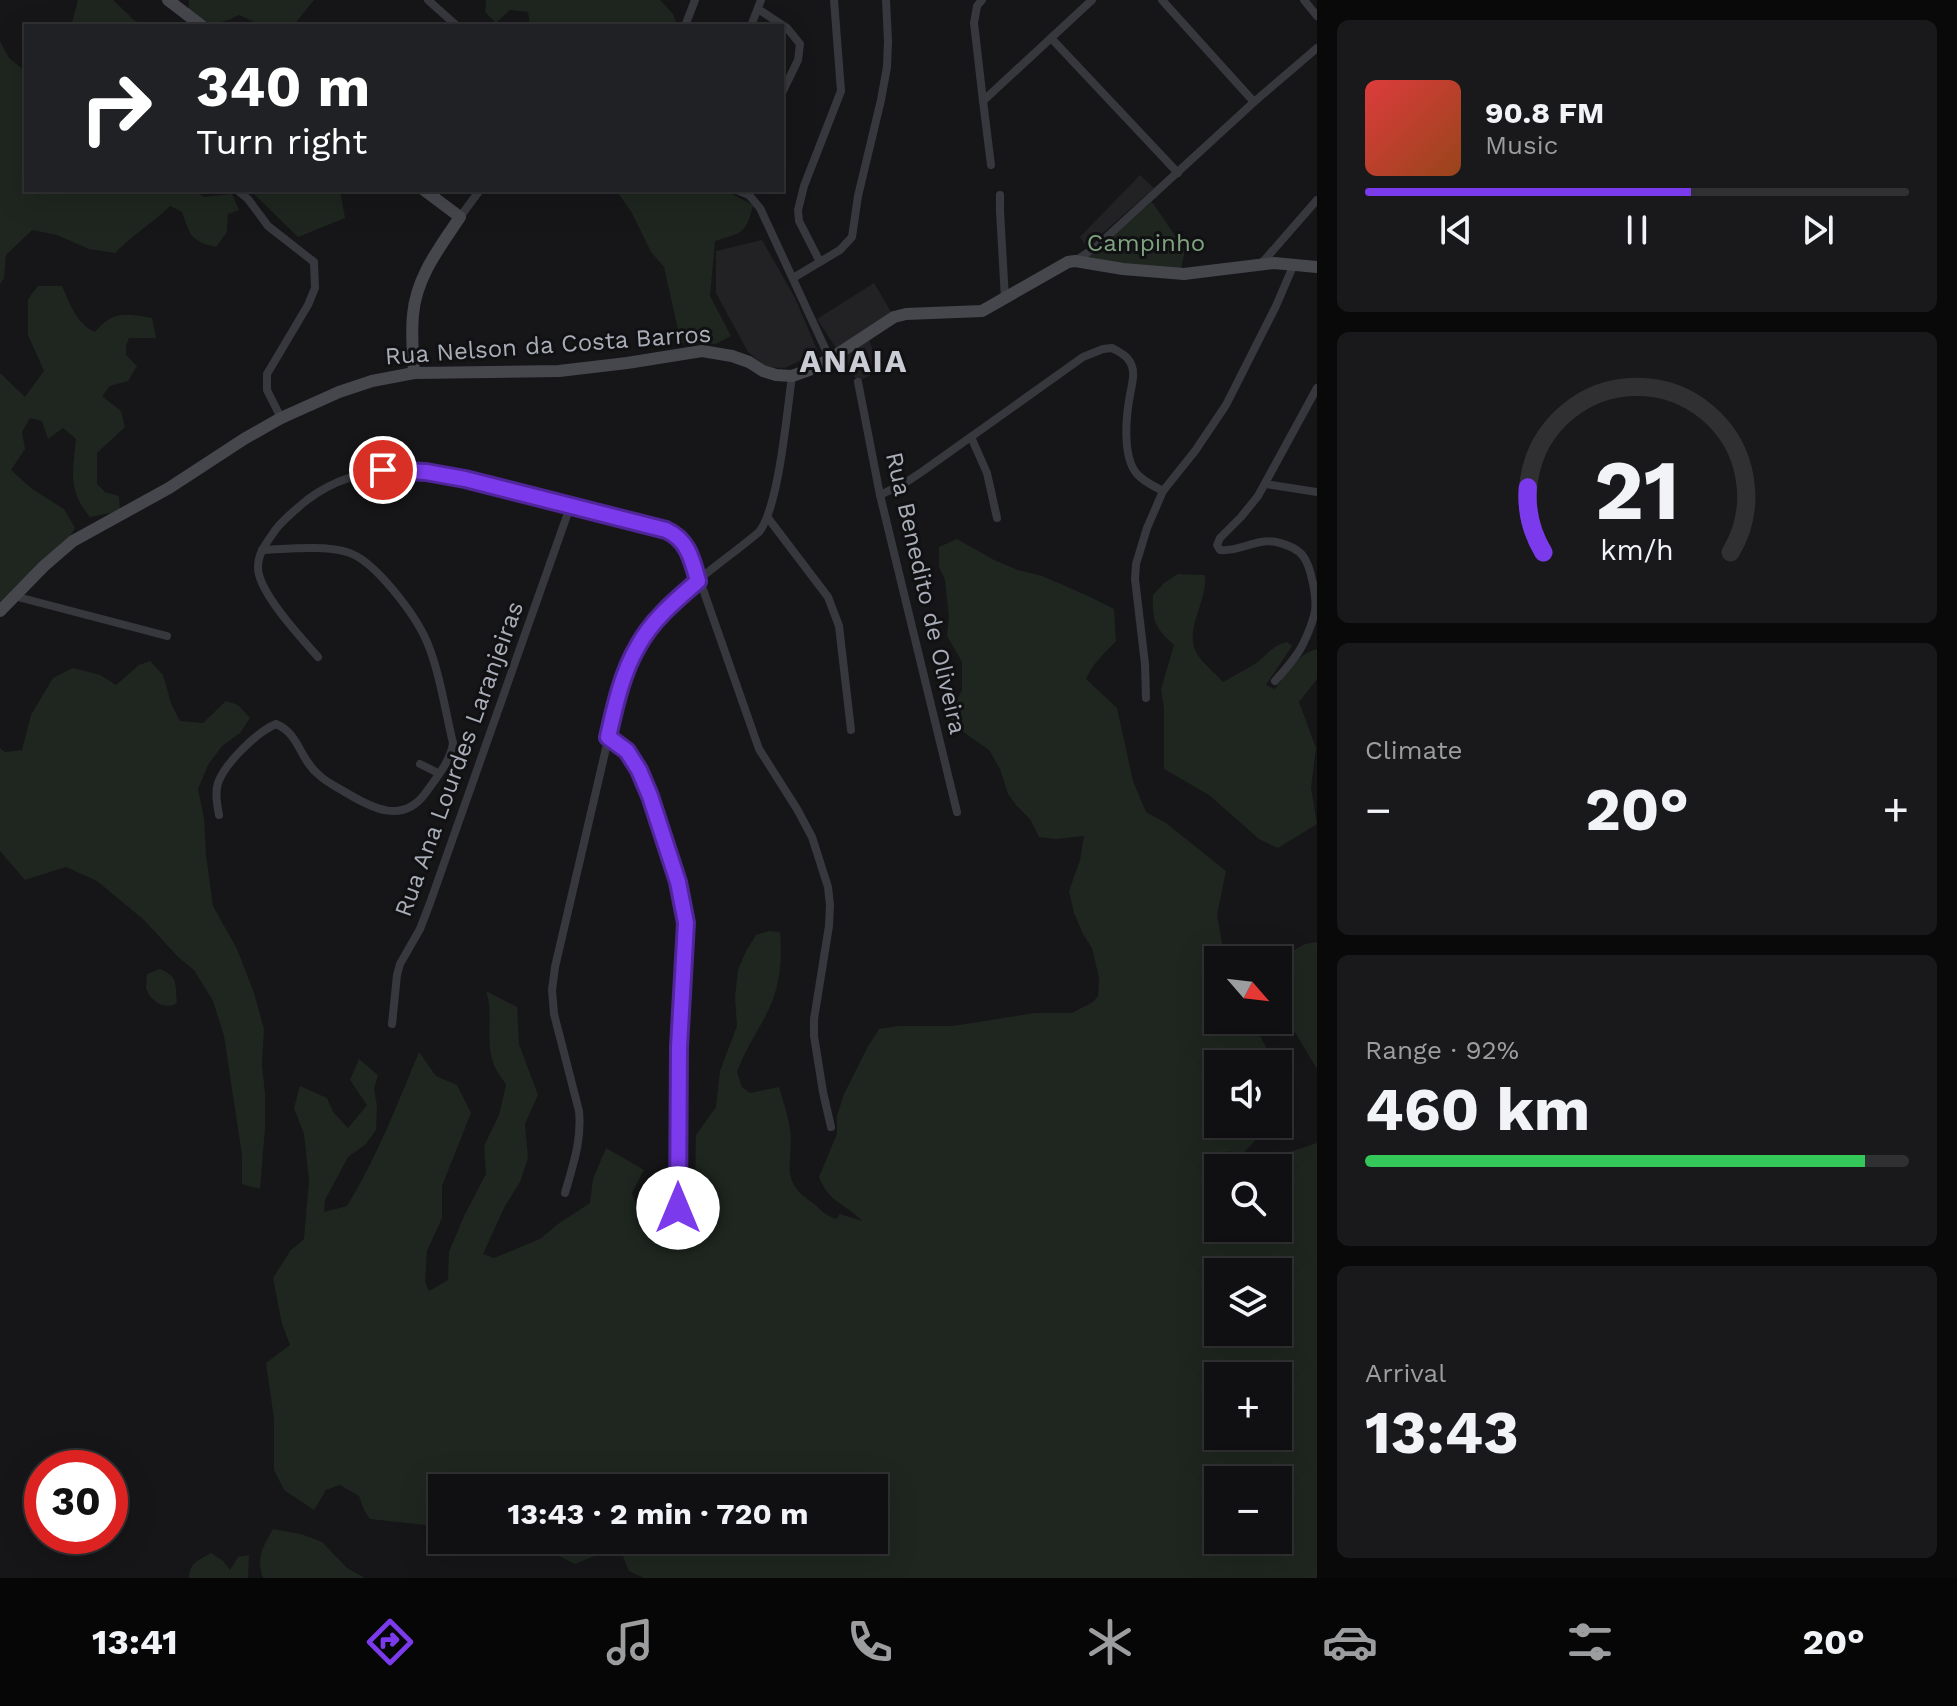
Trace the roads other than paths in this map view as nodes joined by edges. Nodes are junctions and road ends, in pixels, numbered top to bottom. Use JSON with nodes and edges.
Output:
{"nodes":[{"id":1,"x":168,"y":0,"type":"edge"},
{"id":2,"x":428,"y":0,"type":"edge"},
{"id":3,"x":695,"y":0,"type":"edge"},
{"id":4,"x":834,"y":0,"type":"edge"},
{"id":5,"x":886,"y":0,"type":"edge"},
{"id":6,"x":982,"y":0,"type":"edge"},
{"id":7,"x":1092,"y":0,"type":"edge"},
{"id":8,"x":1162,"y":0,"type":"edge"},
{"id":9,"x":1304,"y":0,"type":"edge"},
{"id":10,"x":760,"y":5,"type":"edge"},
{"id":11,"x":1317,"y":16,"type":"edge"},
{"id":12,"x":199,"y":24,"type":"edge"},
{"id":13,"x":455,"y":24,"type":"edge"},
{"id":14,"x":686,"y":24,"type":"edge"},
{"id":15,"x":752,"y":24,"type":"edge"},
{"id":16,"x":782,"y":24,"type":"edge"},
{"id":17,"x":784,"y":25,"type":"edge"},
{"id":18,"x":1051,"y":38,"type":"junction"},
{"id":19,"x":1317,"y":48,"type":"edge"},
{"id":20,"x":784,"y":89,"type":"edge"},
{"id":21,"x":983,"y":101,"type":"junction"},
{"id":22,"x":1254,"y":102,"type":"junction"},
{"id":23,"x":991,"y":165,"type":"dead end"},
{"id":24,"x":1178,"y":173,"type":"junction"},
{"id":25,"x":239,"y":192,"type":"edge"},
{"id":26,"x":427,"y":192,"type":"edge"},
{"id":27,"x":479,"y":192,"type":"edge"},
{"id":28,"x":742,"y":192,"type":"edge"},
{"id":29,"x":1000,"y":195,"type":"dead end"},
{"id":30,"x":1317,"y":200,"type":"edge"},
{"id":31,"x":460,"y":217,"type":"junction"},
{"id":32,"x":820,"y":262,"type":"junction"},
{"id":33,"x":1080,"y":262,"type":"junction"},
{"id":34,"x":1261,"y":264,"type":"junction"},
{"id":35,"x":1294,"y":264,"type":"junction"},
{"id":36,"x":1317,"y":267,"type":"edge"},
{"id":37,"x":793,"y":278,"type":"junction"},
{"id":38,"x":1004,"y":300,"type":"junction"},
{"id":39,"x":830,"y":359,"type":"junction"},
{"id":40,"x":414,"y":373,"type":"junction"},
{"id":41,"x":792,"y":376,"type":"junction"},
{"id":42,"x":858,"y":382,"type":"dead end"},
{"id":43,"x":1317,"y":388,"type":"edge"},
{"id":44,"x":281,"y":418,"type":"junction"},
{"id":45,"x":971,"y":437,"type":"junction"},
{"id":46,"x":1265,"y":484,"type":"junction"},
{"id":47,"x":1163,"y":491,"type":"junction"},
{"id":48,"x":1317,"y":492,"type":"edge"},
{"id":49,"x":880,"y":495,"type":"junction"},
{"id":50,"x":570,"y":507,"type":"junction"},
{"id":51,"x":768,"y":518,"type":"junction"},
{"id":52,"x":997,"y":518,"type":"dead end"},
{"id":53,"x":262,"y":550,"type":"junction"},
{"id":54,"x":698,"y":581,"type":"junction"},
{"id":55,"x":14,"y":596,"type":"junction"},
{"id":56,"x":0,"y":611,"type":"edge"},
{"id":57,"x":167,"y":636,"type":"dead end"},
{"id":58,"x":318,"y":657,"type":"dead end"},
{"id":59,"x":1275,"y":681,"type":"dead end"},
{"id":60,"x":1146,"y":698,"type":"dead end"},
{"id":61,"x":851,"y":730,"type":"dead end"},
{"id":62,"x":608,"y":737,"type":"junction"},
{"id":63,"x":420,"y":764,"type":"dead end"},
{"id":64,"x":438,"y":773,"type":"junction"},
{"id":65,"x":957,"y":812,"type":"dead end"},
{"id":66,"x":219,"y":815,"type":"dead end"},
{"id":67,"x":392,"y":1024,"type":"dead end"},
{"id":68,"x":831,"y":1127,"type":"dead end"},
{"id":69,"x":565,"y":1193,"type":"dead end"},
{"id":70,"x":678,"y":1208,"type":"dead end"}],
"edges":[{"from":1,"to":12,"type":"street"},
{"from":2,"to":13,"type":"street"},
{"from":3,"to":14,"type":"street"},
{"from":4,"to":32,"type":"street"},
{"from":5,"to":32,"type":"street"},
{"from":6,"to":21,"type":"street"},
{"from":7,"to":18,"type":"street"},
{"from":8,"to":22,"type":"street"},
{"from":9,"to":11,"type":"street"},
{"from":10,"to":15,"type":"street"},
{"from":10,"to":16,"type":"street"},
{"from":17,"to":20,"type":"street"},
{"from":18,"to":21,"type":"street"},
{"from":18,"to":24,"type":"street"},
{"from":19,"to":22,"type":"street"},
{"from":21,"to":23,"type":"street"},
{"from":22,"to":24,"type":"street"},
{"from":24,"to":33,"type":"street"},
{"from":25,"to":44,"type":"street"},
{"from":26,"to":31,"type":"street"},
{"from":27,"to":31,"type":"street"},
{"from":28,"to":37,"type":"street"},
{"from":29,"to":38,"type":"street"},
{"from":30,"to":34,"type":"street"},
{"from":31,"to":40,"type":"street"},
{"from":32,"to":37,"type":"street"},
{"from":33,"to":34,"type":"street"},
{"from":33,"to":38,"type":"street"},
{"from":34,"to":35,"type":"street"},
{"from":35,"to":36,"type":"street"},
{"from":35,"to":47,"type":"street"},
{"from":37,"to":39,"type":"street"},
{"from":38,"to":39,"type":"street"},
{"from":39,"to":41,"type":"street"},
{"from":40,"to":41,"type":"street","name":"Rua Nelson da Costa Barros"},
{"from":40,"to":44,"type":"street","name":"Rua Nelson da Costa Barros"},
{"from":41,"to":51,"type":"street"},
{"from":42,"to":49,"type":"street","name":"Rua Benedito de Oliveira"},
{"from":43,"to":46,"type":"street"},
{"from":44,"to":55,"type":"street","name":"Rua Nelson da Costa Barros"},
{"from":45,"to":47,"type":"street"},
{"from":45,"to":49,"type":"street"},
{"from":45,"to":52,"type":"street"},
{"from":46,"to":48,"type":"street"},
{"from":46,"to":59,"type":"street"},
{"from":47,"to":60,"type":"street"},
{"from":49,"to":65,"type":"street","name":"Rua Benedito de Oliveira"},
{"from":50,"to":53,"type":"street"},
{"from":50,"to":54,"type":"street"},
{"from":50,"to":67,"type":"street","name":"Rua Ana Lourdes Laranjeiras"},
{"from":51,"to":54,"type":"street"},
{"from":51,"to":61,"type":"street"},
{"from":53,"to":58,"type":"street"},
{"from":53,"to":64,"type":"street"},
{"from":54,"to":62,"type":"street"},
{"from":54,"to":68,"type":"street"},
{"from":55,"to":56,"type":"street","name":"Rua Nelson da Costa Barros"},
{"from":55,"to":57,"type":"street"},
{"from":62,"to":69,"type":"street"},
{"from":62,"to":70,"type":"street"},
{"from":63,"to":64,"type":"street"},
{"from":64,"to":66,"type":"street"}]}
